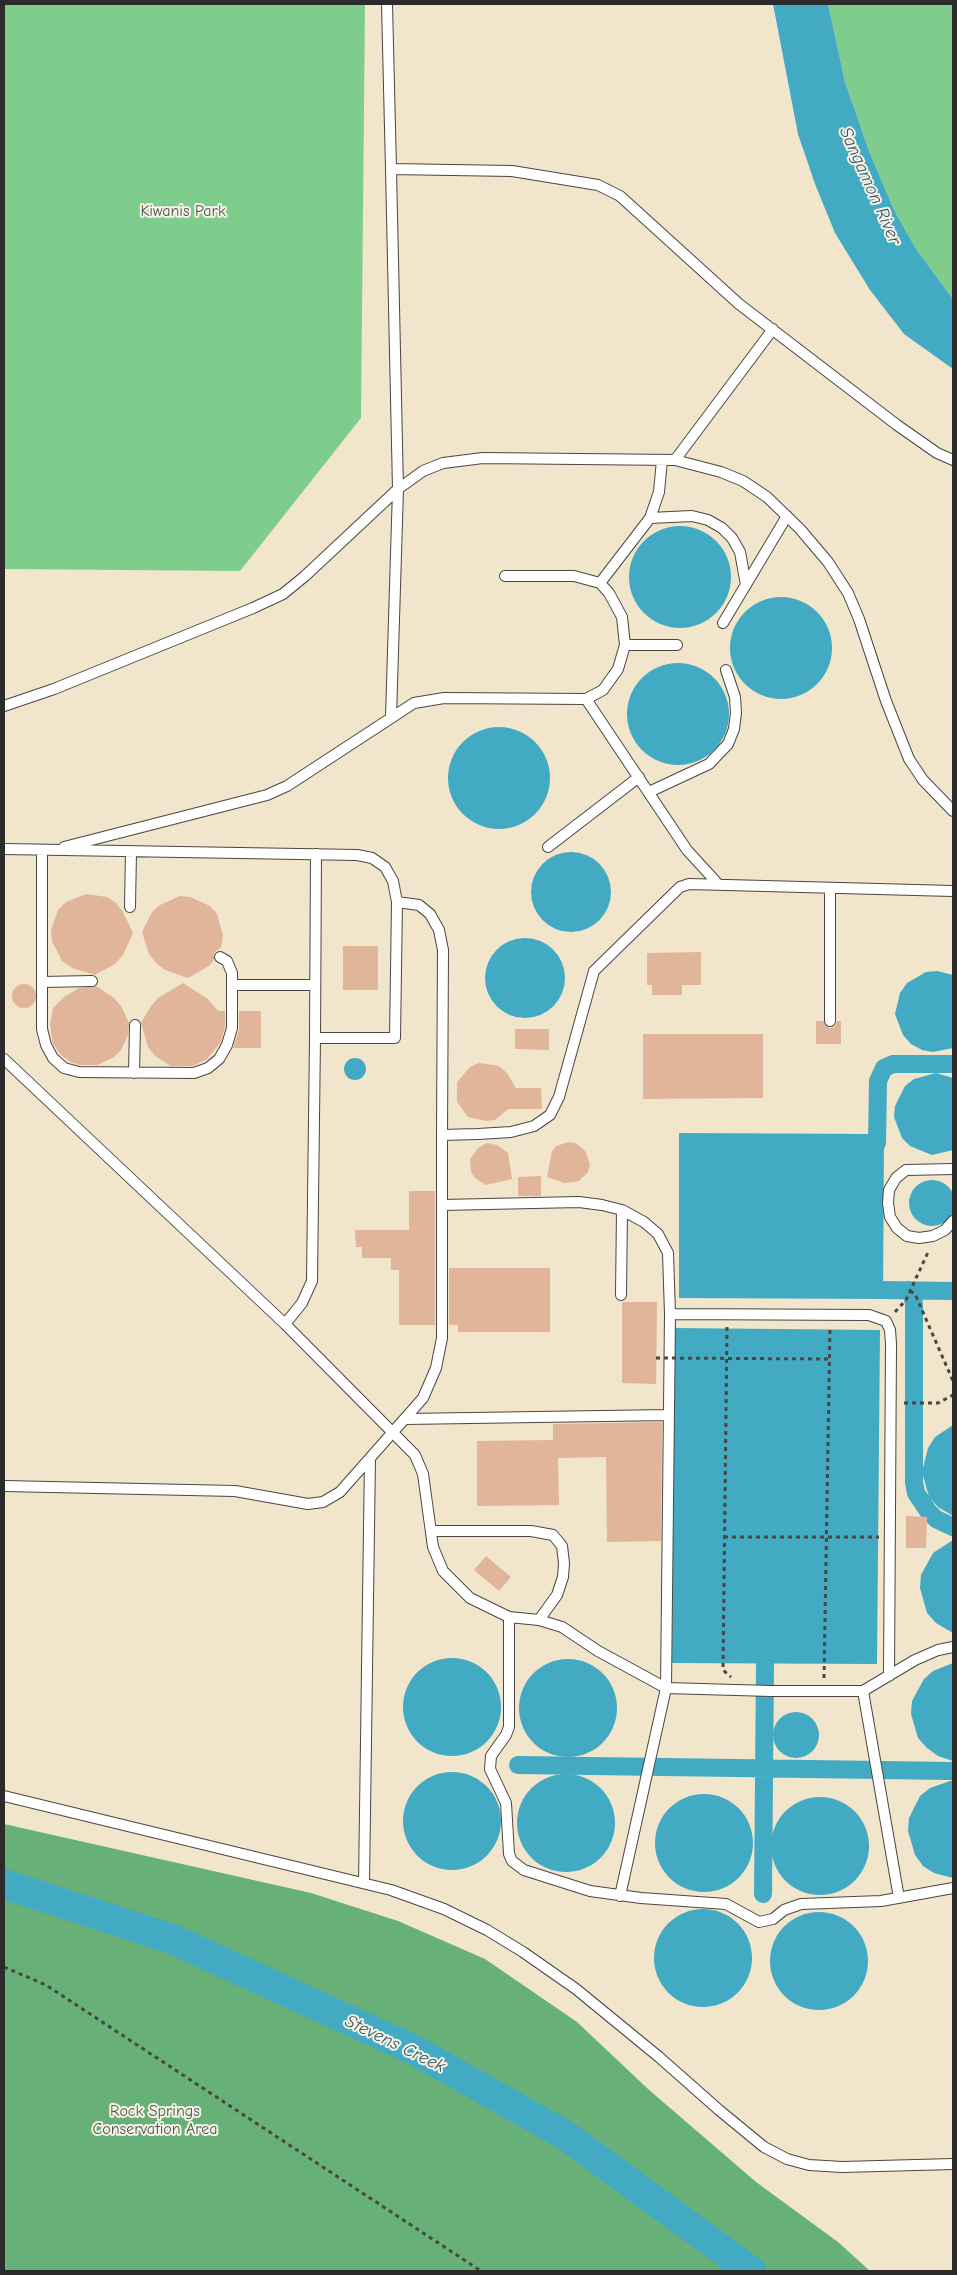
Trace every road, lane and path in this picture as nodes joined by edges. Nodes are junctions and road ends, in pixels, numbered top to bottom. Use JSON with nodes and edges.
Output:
{"nodes":[{"id":1,"x":387,"y":4,"type":"edge"},
{"id":2,"x":391,"y":169,"type":"junction"},
{"id":3,"x":773,"y":329,"type":"junction"},
{"id":4,"x":662,"y":460,"type":"junction"},
{"id":5,"x":675,"y":460,"type":"junction"},
{"id":6,"x":953,"y":460,"type":"edge"},
{"id":7,"x":398,"y":489,"type":"junction"},
{"id":8,"x":787,"y":516,"type":"junction"},
{"id":9,"x":650,"y":518,"type":"junction"},
{"id":10,"x":505,"y":576,"type":"dead end"},
{"id":11,"x":600,"y":583,"type":"junction"},
{"id":12,"x":746,"y":585,"type":"junction"},
{"id":13,"x":723,"y":623,"type":"dead end"},
{"id":14,"x":625,"y":645,"type":"junction"},
{"id":15,"x":677,"y":645,"type":"dead end"},
{"id":16,"x":726,"y":670,"type":"dead end"},
{"id":17,"x":586,"y":699,"type":"junction"},
{"id":18,"x":4,"y":706,"type":"edge"},
{"id":19,"x":391,"y":717,"type":"junction"},
{"id":20,"x":639,"y":777,"type":"junction"},
{"id":21,"x":649,"y":792,"type":"junction"},
{"id":22,"x":953,"y":811,"type":"edge"},
{"id":23,"x":548,"y":846,"type":"dead end"},
{"id":24,"x":4,"y":849,"type":"edge"},
{"id":25,"x":46,"y":850,"type":"junction"},
{"id":26,"x":131,"y":851,"type":"junction"},
{"id":27,"x":316,"y":854,"type":"junction"},
{"id":28,"x":719,"y":885,"type":"junction"},
{"id":29,"x":830,"y":888,"type":"junction"},
{"id":30,"x":953,"y":891,"type":"edge"},
{"id":31,"x":397,"y":902,"type":"junction"},
{"id":32,"x":130,"y":907,"type":"dead end"},
{"id":33,"x":220,"y":958,"type":"dead end"},
{"id":34,"x":92,"y":981,"type":"dead end"},
{"id":35,"x":42,"y":982,"type":"junction"},
{"id":36,"x":315,"y":985,"type":"junction"},
{"id":37,"x":232,"y":986,"type":"junction"},
{"id":38,"x":830,"y":1021,"type":"dead end"},
{"id":39,"x":135,"y":1025,"type":"dead end"},
{"id":40,"x":315,"y":1038,"type":"junction"},
{"id":41,"x":4,"y":1059,"type":"edge"},
{"id":42,"x":134,"y":1073,"type":"junction"},
{"id":43,"x":442,"y":1135,"type":"junction"},
{"id":44,"x":953,"y":1169,"type":"edge"},
{"id":45,"x":442,"y":1205,"type":"junction"},
{"id":46,"x":622,"y":1210,"type":"junction"},
{"id":47,"x":953,"y":1221,"type":"edge"},
{"id":48,"x":936,"y":1234,"type":"junction"},
{"id":49,"x":910,"y":1291,"type":"junction"},
{"id":50,"x":621,"y":1295,"type":"dead end"},
{"id":51,"x":906,"y":1300,"type":"dead end"},
{"id":52,"x":670,"y":1314,"type":"junction"},
{"id":53,"x":285,"y":1324,"type":"junction"},
{"id":54,"x":727,"y":1328,"type":"dead end"},
{"id":55,"x":830,"y":1329,"type":"dead end"},
{"id":56,"x":656,"y":1358,"type":"dead end"},
{"id":57,"x":726,"y":1358,"type":"junction"},
{"id":58,"x":830,"y":1359,"type":"junction"},
{"id":59,"x":953,"y":1381,"type":"edge"},
{"id":60,"x":953,"y":1395,"type":"edge"},
{"id":61,"x":909,"y":1403,"type":"dead end"},
{"id":62,"x":669,"y":1415,"type":"junction"},
{"id":63,"x":405,"y":1419,"type":"junction"},
{"id":64,"x":393,"y":1433,"type":"junction"},
{"id":65,"x":370,"y":1458,"type":"junction"},
{"id":66,"x":4,"y":1486,"type":"edge"},
{"id":67,"x":430,"y":1531,"type":"junction"},
{"id":68,"x":724,"y":1537,"type":"junction"},
{"id":69,"x":827,"y":1537,"type":"junction"},
{"id":70,"x":878,"y":1538,"type":"dead end"},
{"id":71,"x":509,"y":1617,"type":"junction"},
{"id":72,"x":539,"y":1620,"type":"junction"},
{"id":73,"x":953,"y":1647,"type":"edge"},
{"id":74,"x":723,"y":1663,"type":"dead end"},
{"id":75,"x":825,"y":1664,"type":"dead end"},
{"id":76,"x":889,"y":1676,"type":"junction"},
{"id":77,"x":666,"y":1688,"type":"junction"},
{"id":78,"x":863,"y":1691,"type":"junction"},
{"id":79,"x":4,"y":1796,"type":"edge"},
{"id":80,"x":364,"y":1883,"type":"junction"},
{"id":81,"x":953,"y":1888,"type":"edge"},
{"id":82,"x":620,"y":1896,"type":"junction"},
{"id":83,"x":899,"y":1898,"type":"junction"},
{"id":84,"x":4,"y":1968,"type":"edge"},
{"id":85,"x":953,"y":2164,"type":"edge"},
{"id":86,"x":481,"y":2271,"type":"edge"}],
"edges":[{"from":1,"to":2,"type":"lane"},
{"from":2,"to":3,"type":"lane"},
{"from":2,"to":7,"type":"lane"},
{"from":3,"to":5,"type":"lane"},
{"from":3,"to":6,"type":"lane"},
{"from":4,"to":5,"type":"lane"},
{"from":4,"to":7,"type":"lane"},
{"from":4,"to":9,"type":"lane"},
{"from":5,"to":8,"type":"lane"},
{"from":7,"to":18,"type":"lane"},
{"from":7,"to":19,"type":"lane"},
{"from":8,"to":12,"type":"lane"},
{"from":8,"to":22,"type":"lane"},
{"from":9,"to":11,"type":"lane"},
{"from":9,"to":12,"type":"lane"},
{"from":10,"to":11,"type":"lane"},
{"from":11,"to":14,"type":"lane"},
{"from":12,"to":13,"type":"lane"},
{"from":14,"to":15,"type":"lane"},
{"from":14,"to":17,"type":"lane"},
{"from":16,"to":21,"type":"lane"},
{"from":17,"to":19,"type":"lane"},
{"from":17,"to":20,"type":"lane"},
{"from":19,"to":25,"type":"lane"},
{"from":20,"to":21,"type":"lane"},
{"from":20,"to":23,"type":"lane"},
{"from":21,"to":28,"type":"lane"},
{"from":24,"to":25,"type":"lane"},
{"from":25,"to":26,"type":"lane"},
{"from":25,"to":35,"type":"lane"},
{"from":26,"to":27,"type":"lane"},
{"from":26,"to":32,"type":"lane"},
{"from":27,"to":31,"type":"lane"},
{"from":27,"to":36,"type":"lane"},
{"from":28,"to":29,"type":"lane"},
{"from":28,"to":43,"type":"lane"},
{"from":29,"to":30,"type":"lane"},
{"from":29,"to":38,"type":"lane"},
{"from":31,"to":40,"type":"lane"},
{"from":31,"to":43,"type":"lane"},
{"from":33,"to":37,"type":"lane"},
{"from":34,"to":35,"type":"lane"},
{"from":35,"to":42,"type":"lane"},
{"from":36,"to":37,"type":"lane"},
{"from":36,"to":40,"type":"lane"},
{"from":37,"to":42,"type":"lane"},
{"from":39,"to":42,"type":"lane"},
{"from":40,"to":53,"type":"lane"},
{"from":41,"to":53,"type":"lane"},
{"from":43,"to":45,"type":"lane"},
{"from":44,"to":48,"type":"lane"},
{"from":45,"to":46,"type":"lane"},
{"from":45,"to":63,"type":"lane"},
{"from":46,"to":50,"type":"lane"},
{"from":46,"to":52,"type":"lane"},
{"from":47,"to":48,"type":"lane"},
{"from":48,"to":49,"type":"path"},
{"from":49,"to":51,"type":"path"},
{"from":49,"to":59,"type":"path"},
{"from":52,"to":62,"type":"lane"},
{"from":52,"to":76,"type":"lane"},
{"from":53,"to":64,"type":"lane"},
{"from":54,"to":57,"type":"path"},
{"from":55,"to":58,"type":"path"},
{"from":56,"to":57,"type":"path","bridge":true},
{"from":57,"to":58,"type":"path","bridge":true},
{"from":57,"to":68,"type":"path"},
{"from":58,"to":69,"type":"path"},
{"from":60,"to":61,"type":"path"},
{"from":62,"to":63,"type":"lane"},
{"from":62,"to":77,"type":"lane"},
{"from":63,"to":64,"type":"lane"},
{"from":64,"to":65,"type":"lane"},
{"from":64,"to":67,"type":"lane"},
{"from":65,"to":66,"type":"lane"},
{"from":65,"to":80,"type":"lane"},
{"from":67,"to":71,"type":"lane"},
{"from":67,"to":72,"type":"lane"},
{"from":68,"to":69,"type":"path"},
{"from":68,"to":74,"type":"path"},
{"from":69,"to":70,"type":"path"},
{"from":69,"to":75,"type":"path"},
{"from":71,"to":72,"type":"lane"},
{"from":71,"to":82,"type":"lane"},
{"from":72,"to":77,"type":"lane"},
{"from":73,"to":76,"type":"lane"},
{"from":76,"to":78,"type":"lane"},
{"from":77,"to":78,"type":"lane"},
{"from":77,"to":82,"type":"lane"},
{"from":78,"to":83,"type":"lane"},
{"from":79,"to":80,"type":"lane"},
{"from":80,"to":85,"type":"lane"},
{"from":81,"to":83,"type":"lane"},
{"from":82,"to":83,"type":"lane"},
{"from":84,"to":86,"type":"path"}]}
